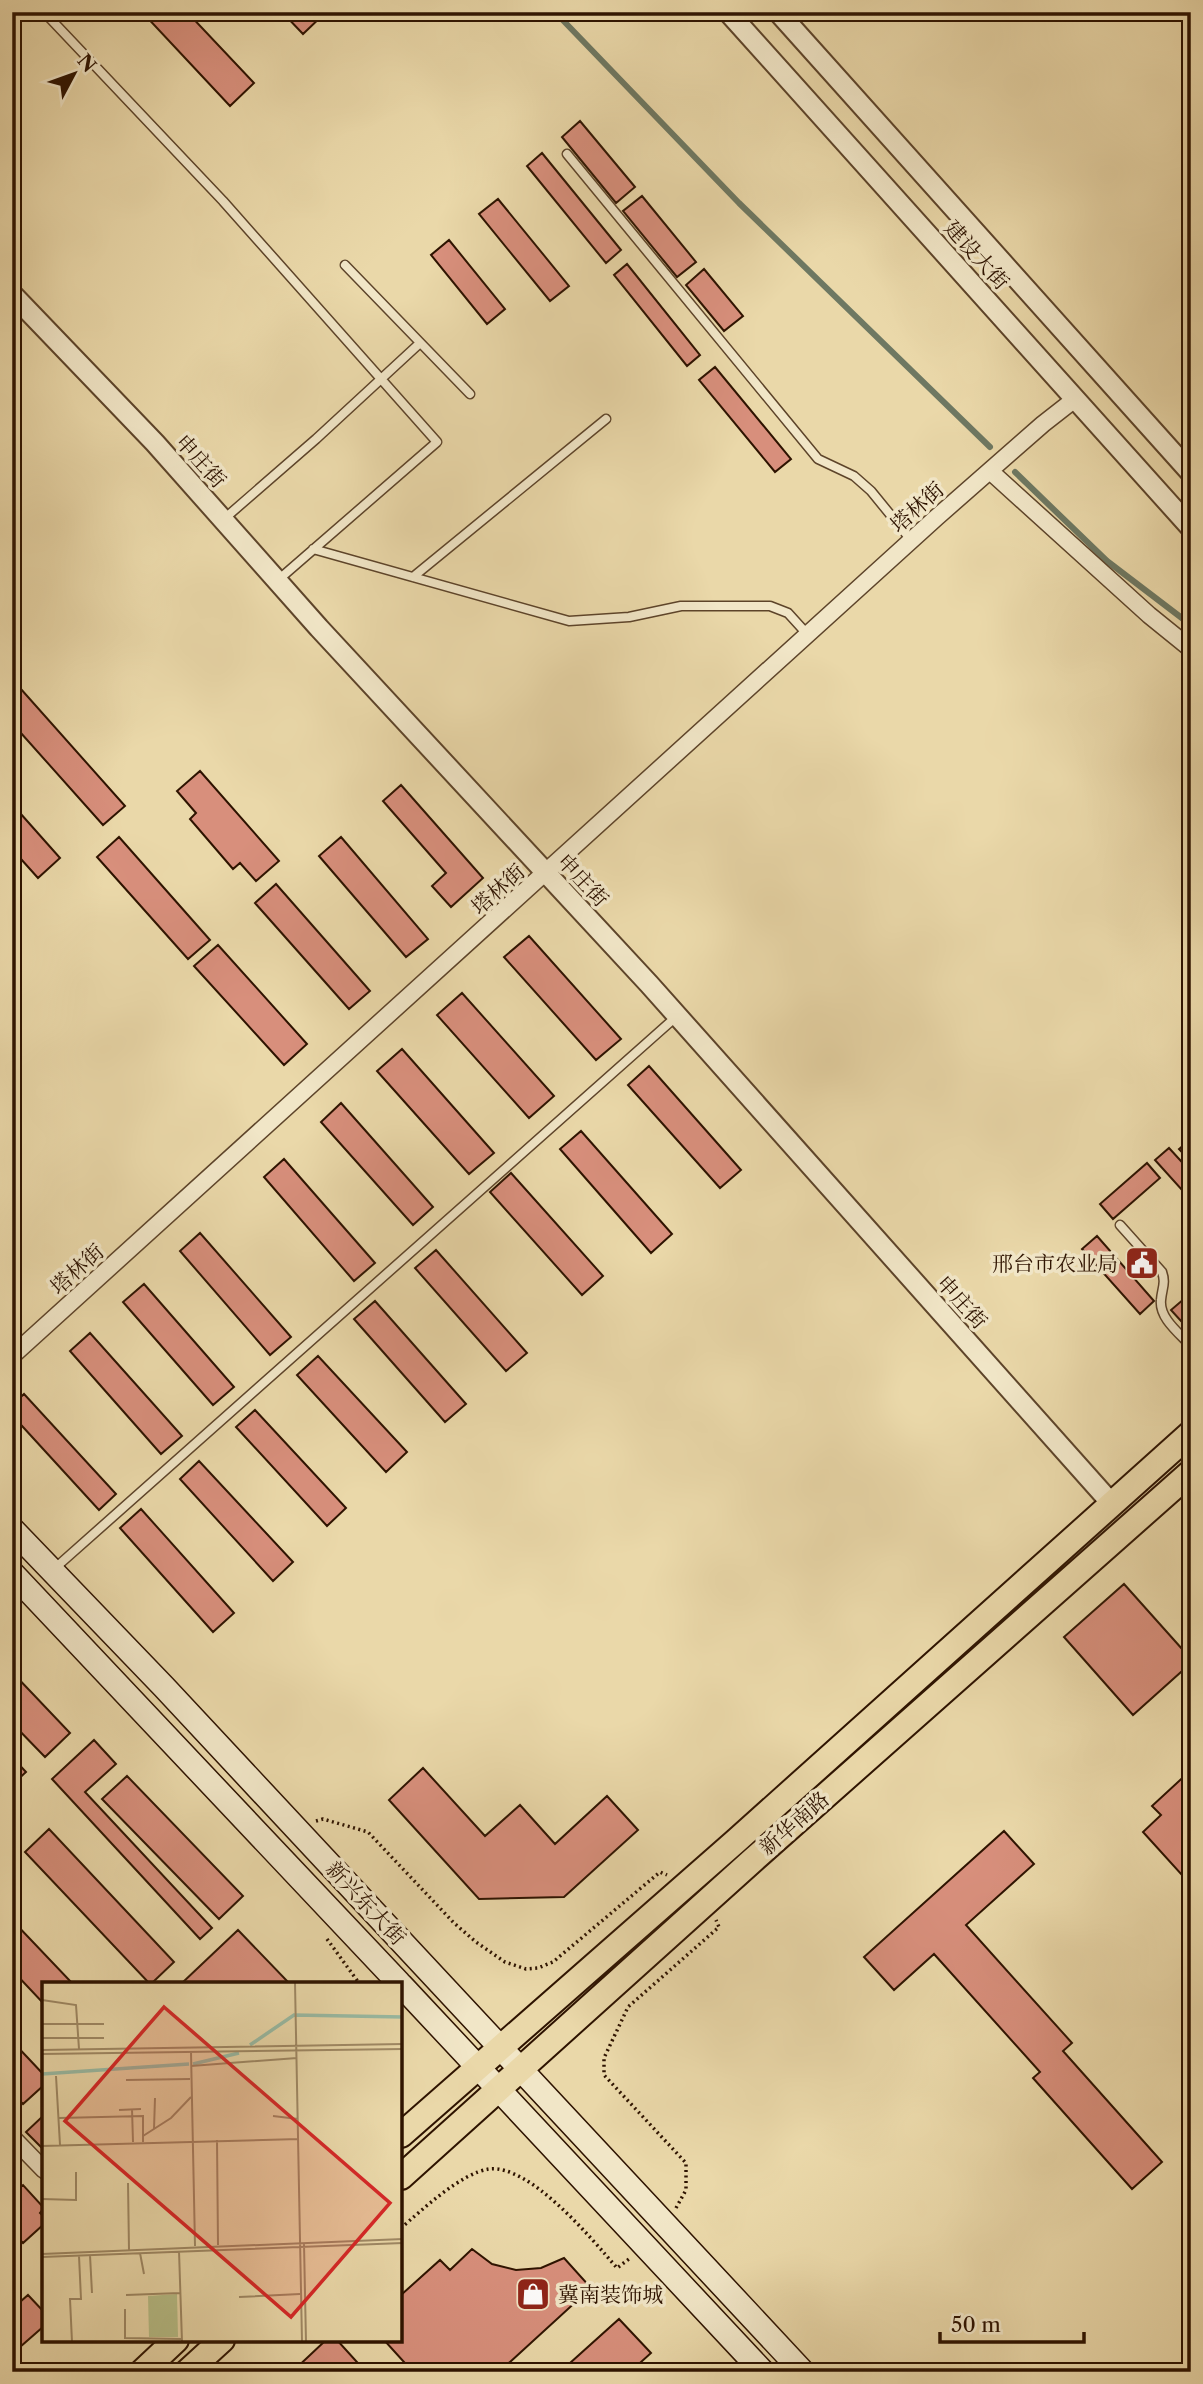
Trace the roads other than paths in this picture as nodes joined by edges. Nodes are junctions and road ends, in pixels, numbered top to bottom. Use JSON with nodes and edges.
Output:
{"nodes":[{"id":1,"x":44,"y":12,"type":"edge"},
{"id":2,"x":728,"y":12,"type":"edge"},
{"id":3,"x":778,"y":12,"type":"edge"},
{"id":4,"x":567,"y":154,"type":"dead end"},
{"id":5,"x":345,"y":265,"type":"dead end"},
{"id":6,"x":12,"y":294,"type":"edge"},
{"id":7,"x":420,"y":343,"type":"junction"},
{"id":8,"x":381,"y":379,"type":"junction"},
{"id":9,"x":470,"y":394,"type":"dead end"},
{"id":10,"x":1075,"y":399,"type":"junction"},
{"id":11,"x":606,"y":419,"type":"dead end"},
{"id":12,"x":990,"y":471,"type":"junction"},
{"id":13,"x":1191,"y":473,"type":"edge"},
{"id":14,"x":222,"y":520,"type":"junction"},
{"id":15,"x":1191,"y":528,"type":"edge"},
{"id":16,"x":911,"y":540,"type":"junction"},
{"id":17,"x":313,"y":549,"type":"junction"},
{"id":18,"x":412,"y":577,"type":"junction"},
{"id":19,"x":277,"y":580,"type":"junction"},
{"id":20,"x":808,"y":635,"type":"junction"},
{"id":21,"x":1191,"y":649,"type":"edge"},
{"id":22,"x":546,"y":873,"type":"junction"},
{"id":23,"x":677,"y":1016,"type":"junction"},
{"id":24,"x":1120,"y":1225,"type":"dead end"},
{"id":25,"x":1191,"y":1346,"type":"edge"},
{"id":26,"x":12,"y":1356,"type":"edge"},
{"id":27,"x":1191,"y":1433,"type":"edge"},
{"id":28,"x":1191,"y":1472,"type":"edge"},
{"id":29,"x":1112,"y":1504,"type":"junction"},
{"id":30,"x":12,"y":1529,"type":"edge"},
{"id":31,"x":52,"y":1571,"type":"junction"},
{"id":32,"x":12,"y":1573,"type":"edge"},
{"id":33,"x":398,"y":1982,"type":"edge"},
{"id":34,"x":402,"y":1986,"type":"edge"},
{"id":35,"x":500,"y":2047,"type":"junction"},
{"id":36,"x":477,"y":2067,"type":"junction"},
{"id":37,"x":520,"y":2068,"type":"junction"},
{"id":38,"x":498,"y":2088,"type":"junction"},
{"id":39,"x":402,"y":2134,"type":"edge"},
{"id":40,"x":12,"y":2137,"type":"edge"},
{"id":41,"x":42,"y":2169,"type":"edge"},
{"id":42,"x":402,"y":2176,"type":"edge"},
{"id":43,"x":174,"y":2342,"type":"edge"},
{"id":44,"x":220,"y":2342,"type":"edge"},
{"id":45,"x":142,"y":2372,"type":"edge"},
{"id":46,"x":187,"y":2372,"type":"edge"},
{"id":47,"x":763,"y":2372,"type":"edge"},
{"id":48,"x":803,"y":2372,"type":"edge"}],
"edges":[{"from":1,"to":8,"type":"lane"},
{"from":2,"to":10,"type":"street","name":"建设大街"},
{"from":3,"to":13,"type":"street","name":"建设大街"},
{"from":4,"to":16,"type":"lane"},
{"from":5,"to":7,"type":"lane"},
{"from":6,"to":14,"type":"street","name":"申庄街"},
{"from":7,"to":8,"type":"lane"},
{"from":7,"to":9,"type":"lane"},
{"from":8,"to":14,"type":"lane"},
{"from":8,"to":17,"type":"lane"},
{"from":10,"to":12,"type":"street","name":"塔林街"},
{"from":10,"to":15,"type":"street","name":"建设大街"},
{"from":11,"to":18,"type":"lane"},
{"from":12,"to":16,"type":"street","name":"塔林街"},
{"from":12,"to":21,"type":"street"},
{"from":14,"to":19,"type":"street","name":"申庄街"},
{"from":16,"to":20,"type":"street","name":"塔林街"},
{"from":17,"to":18,"type":"lane"},
{"from":17,"to":19,"type":"lane"},
{"from":18,"to":20,"type":"lane"},
{"from":19,"to":22,"type":"street","name":"申庄街"},
{"from":20,"to":22,"type":"street","name":"塔林街"},
{"from":22,"to":23,"type":"street","name":"申庄街"},
{"from":22,"to":26,"type":"street","name":"塔林街"},
{"from":23,"to":29,"type":"street","name":"申庄街"},
{"from":23,"to":31,"type":"lane"},
{"from":24,"to":25,"type":"lane"},
{"from":27,"to":29,"type":"main road","name":"新华南路"},
{"from":28,"to":37,"type":"main road","name":"新华南路"},
{"from":29,"to":35,"type":"main road","name":"新华南路"},
{"from":30,"to":31,"type":"main road","name":"新兴东大街"},
{"from":31,"to":35,"type":"main road","name":"新兴东大街"},
{"from":32,"to":33,"type":"main road","name":"新兴东大街"},
{"from":34,"to":36,"type":"main road","name":"新兴东大街"},
{"from":35,"to":36,"type":"main road","name":"新华南路"},
{"from":35,"to":37,"type":"main road","name":"新兴东大街"},
{"from":36,"to":38,"type":"main road","name":"新兴东大街"},
{"from":36,"to":39,"type":"main road","name":"新华南路"},
{"from":37,"to":38,"type":"main road","name":"新华南路"},
{"from":37,"to":48,"type":"main road","name":"新兴东大街"},
{"from":38,"to":42,"type":"main road","name":"新华南路"},
{"from":38,"to":47,"type":"main road","name":"新兴东大街"},
{"from":40,"to":41,"type":"street"},
{"from":43,"to":45,"type":"main road"},
{"from":44,"to":46,"type":"main road"}]}
